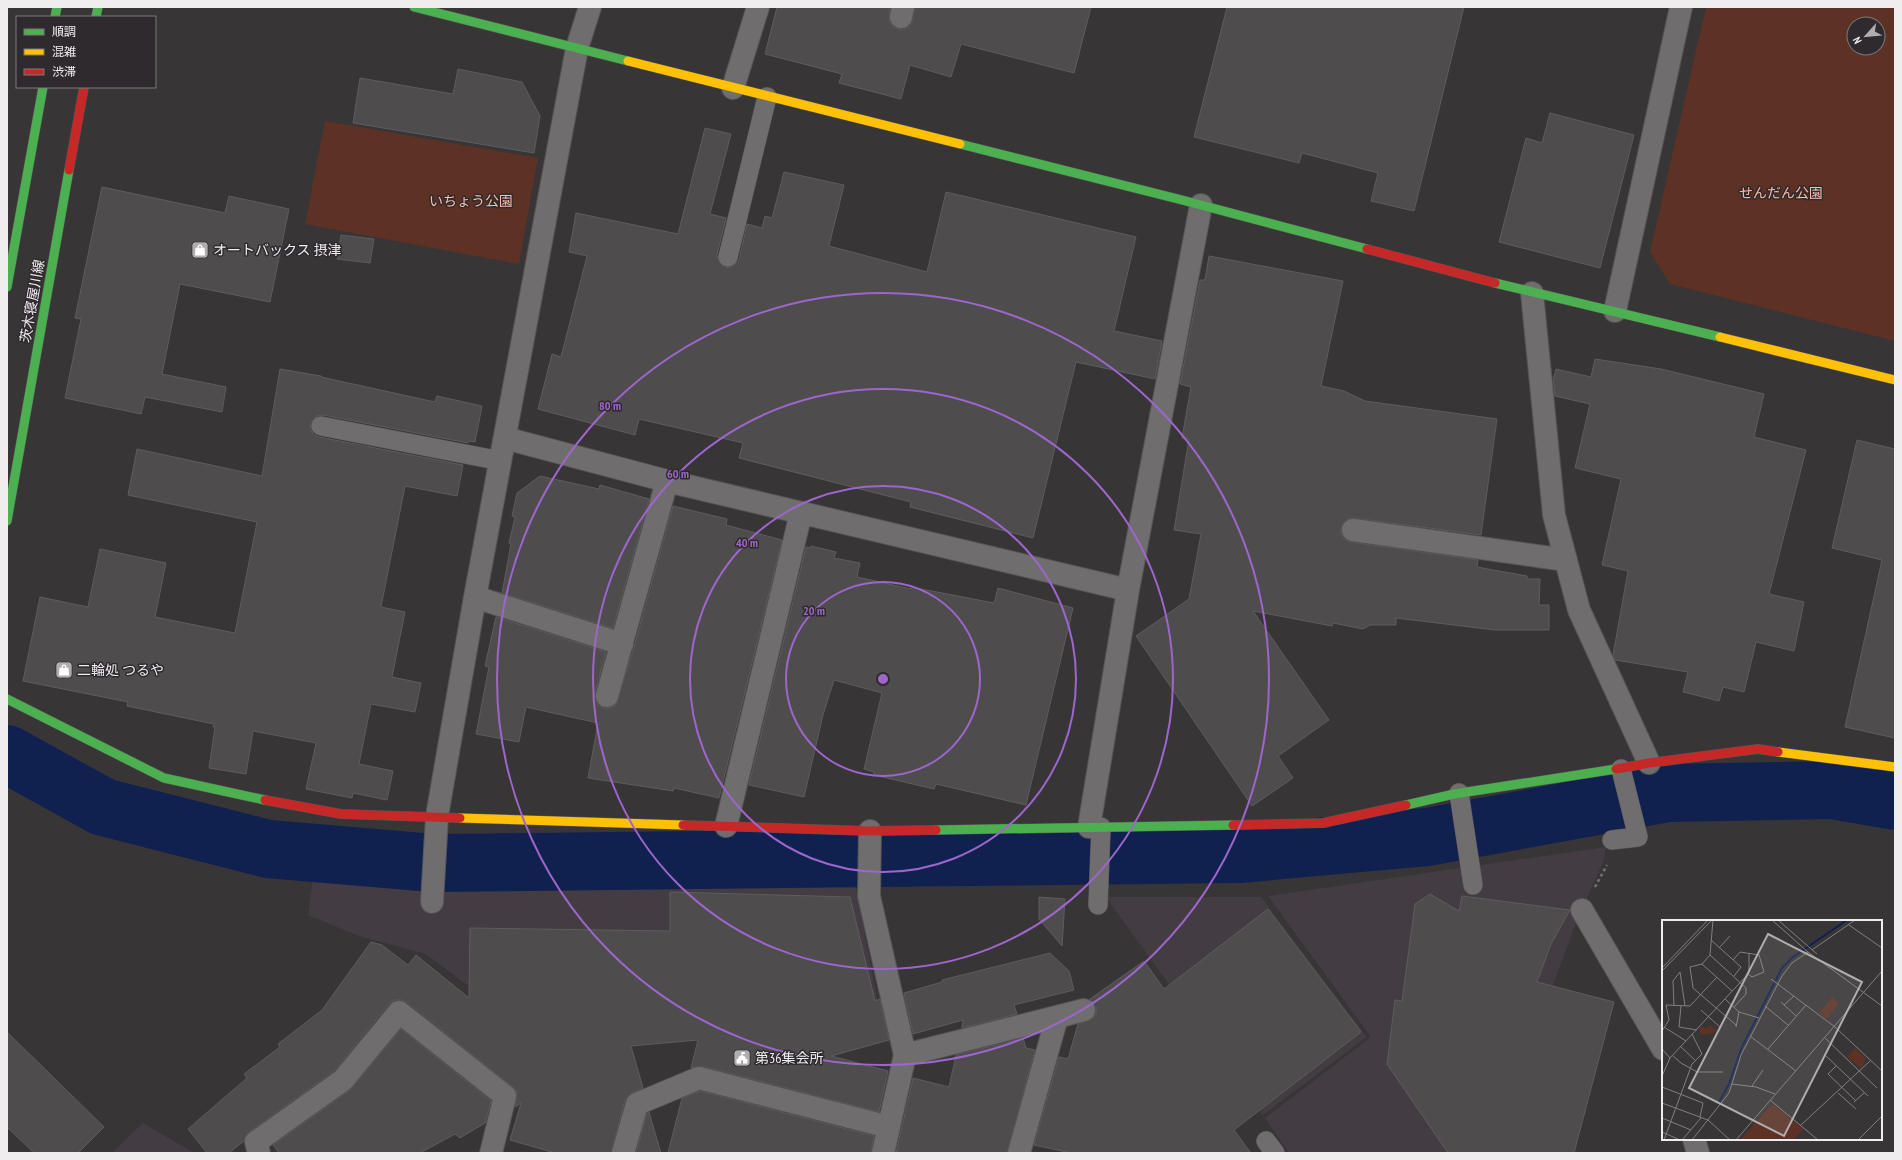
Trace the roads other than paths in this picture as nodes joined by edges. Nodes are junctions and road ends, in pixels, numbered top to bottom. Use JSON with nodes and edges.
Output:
{"nodes":[{"id":1,"x":414,"y":7,"type":"edge"},
{"id":2,"x":590,"y":7,"type":"edge"},
{"id":3,"x":758,"y":7,"type":"edge"},
{"id":4,"x":1681,"y":7,"type":"edge"},
{"id":5,"x":577,"y":48,"type":"junction"},
{"id":6,"x":43,"y":88,"type":"edge"},
{"id":7,"x":84,"y":88,"type":"edge"},
{"id":8,"x":734,"y":88,"type":"junction"},
{"id":9,"x":767,"y":97,"type":"junction"},
{"id":10,"x":1201,"y":205,"type":"junction"},
{"id":11,"x":728,"y":257,"type":"dead end"},
{"id":12,"x":7,"y":287,"type":"edge"},
{"id":13,"x":1532,"y":293,"type":"junction"},
{"id":14,"x":1615,"y":311,"type":"junction"},
{"id":15,"x":1895,"y":380,"type":"edge"},
{"id":16,"x":321,"y":426,"type":"dead end"},
{"id":17,"x":505,"y":438,"type":"junction"},
{"id":18,"x":501,"y":461,"type":"junction"},
{"id":19,"x":667,"y":481,"type":"junction"},
{"id":20,"x":801,"y":512,"type":"junction"},
{"id":21,"x":7,"y":521,"type":"edge"},
{"id":22,"x":1353,"y":530,"type":"dead end"},
{"id":23,"x":1566,"y":560,"type":"junction"},
{"id":24,"x":1128,"y":590,"type":"junction"},
{"id":25,"x":475,"y":597,"type":"junction"},
{"id":26,"x":622,"y":644,"type":"junction"},
{"id":27,"x":607,"y":696,"type":"dead end"},
{"id":28,"x":7,"y":699,"type":"edge"},
{"id":29,"x":1649,"y":763,"type":"junction"},
{"id":30,"x":1895,"y":767,"type":"edge"},
{"id":31,"x":1623,"y":776,"type":"junction"},
{"id":32,"x":1459,"y":793,"type":"junction"},
{"id":33,"x":437,"y":816,"type":"junction"},
{"id":34,"x":726,"y":826,"type":"junction"},
{"id":35,"x":870,"y":830,"type":"junction"},
{"id":36,"x":1097,"y":832,"type":"junction"},
{"id":37,"x":1612,"y":840,"type":"road end"},
{"id":38,"x":1473,"y":885,"type":"dead end"},
{"id":39,"x":432,"y":902,"type":"dead end"},
{"id":40,"x":1098,"y":905,"type":"dead end"},
{"id":41,"x":1582,"y":910,"type":"road end"},
{"id":42,"x":1084,"y":1010,"type":"dead end"},
{"id":43,"x":1057,"y":1017,"type":"junction"},
{"id":44,"x":1662,"y":1047,"type":"edge"},
{"id":45,"x":905,"y":1055,"type":"junction"},
{"id":46,"x":889,"y":1127,"type":"junction"},
{"id":47,"x":1694,"y":1140,"type":"edge"},
{"id":48,"x":259,"y":1153,"type":"edge"},
{"id":49,"x":475,"y":1153,"type":"edge"},
{"id":50,"x":486,"y":1153,"type":"edge"},
{"id":51,"x":491,"y":1153,"type":"edge"},
{"id":52,"x":623,"y":1153,"type":"edge"},
{"id":53,"x":883,"y":1153,"type":"edge"},
{"id":54,"x":1019,"y":1153,"type":"edge"},
{"id":55,"x":1698,"y":1153,"type":"edge"}],
"edges":[{"from":1,"to":5,"type":"street"},
{"from":2,"to":5,"type":"street"},
{"from":3,"to":8,"type":"street"},
{"from":4,"to":14,"type":"street"},
{"from":5,"to":8,"type":"street"},
{"from":5,"to":17,"type":"street"},
{"from":6,"to":12,"type":"street","name":"茨木寝屋川線"},
{"from":7,"to":21,"type":"street","name":"茨木寝屋川線"},
{"from":8,"to":9,"type":"street"},
{"from":9,"to":10,"type":"street"},
{"from":9,"to":11,"type":"lane"},
{"from":10,"to":13,"type":"street"},
{"from":10,"to":24,"type":"street"},
{"from":13,"to":14,"type":"street"},
{"from":13,"to":23,"type":"street"},
{"from":14,"to":15,"type":"street"},
{"from":16,"to":18,"type":"lane"},
{"from":17,"to":18,"type":"street"},
{"from":17,"to":19,"type":"street"},
{"from":18,"to":25,"type":"street"},
{"from":19,"to":20,"type":"street"},
{"from":19,"to":26,"type":"street"},
{"from":20,"to":24,"type":"street"},
{"from":20,"to":34,"type":"street"},
{"from":22,"to":23,"type":"street"},
{"from":23,"to":29,"type":"street"},
{"from":24,"to":36,"type":"street"},
{"from":25,"to":26,"type":"street"},
{"from":25,"to":33,"type":"street"},
{"from":26,"to":27,"type":"street"},
{"from":28,"to":33,"type":"street"},
{"from":29,"to":30,"type":"street"},
{"from":29,"to":31,"type":"street"},
{"from":31,"to":32,"type":"street"},
{"from":31,"to":37,"type":"lane"},
{"from":32,"to":36,"type":"street"},
{"from":32,"to":38,"type":"lane"},
{"from":33,"to":34,"type":"street"},
{"from":33,"to":39,"type":"street"},
{"from":34,"to":35,"type":"street"},
{"from":35,"to":36,"type":"street"},
{"from":35,"to":45,"type":"street"},
{"from":36,"to":40,"type":"lane"},
{"from":41,"to":44,"type":"street"},
{"from":42,"to":43,"type":"street"},
{"from":43,"to":45,"type":"street"},
{"from":43,"to":54,"type":"street"},
{"from":45,"to":46,"type":"street"},
{"from":46,"to":52,"type":"street"},
{"from":46,"to":53,"type":"street"},
{"from":47,"to":55,"type":"street"},
{"from":48,"to":51,"type":"street"},
{"from":49,"to":50,"type":"street"}]}
